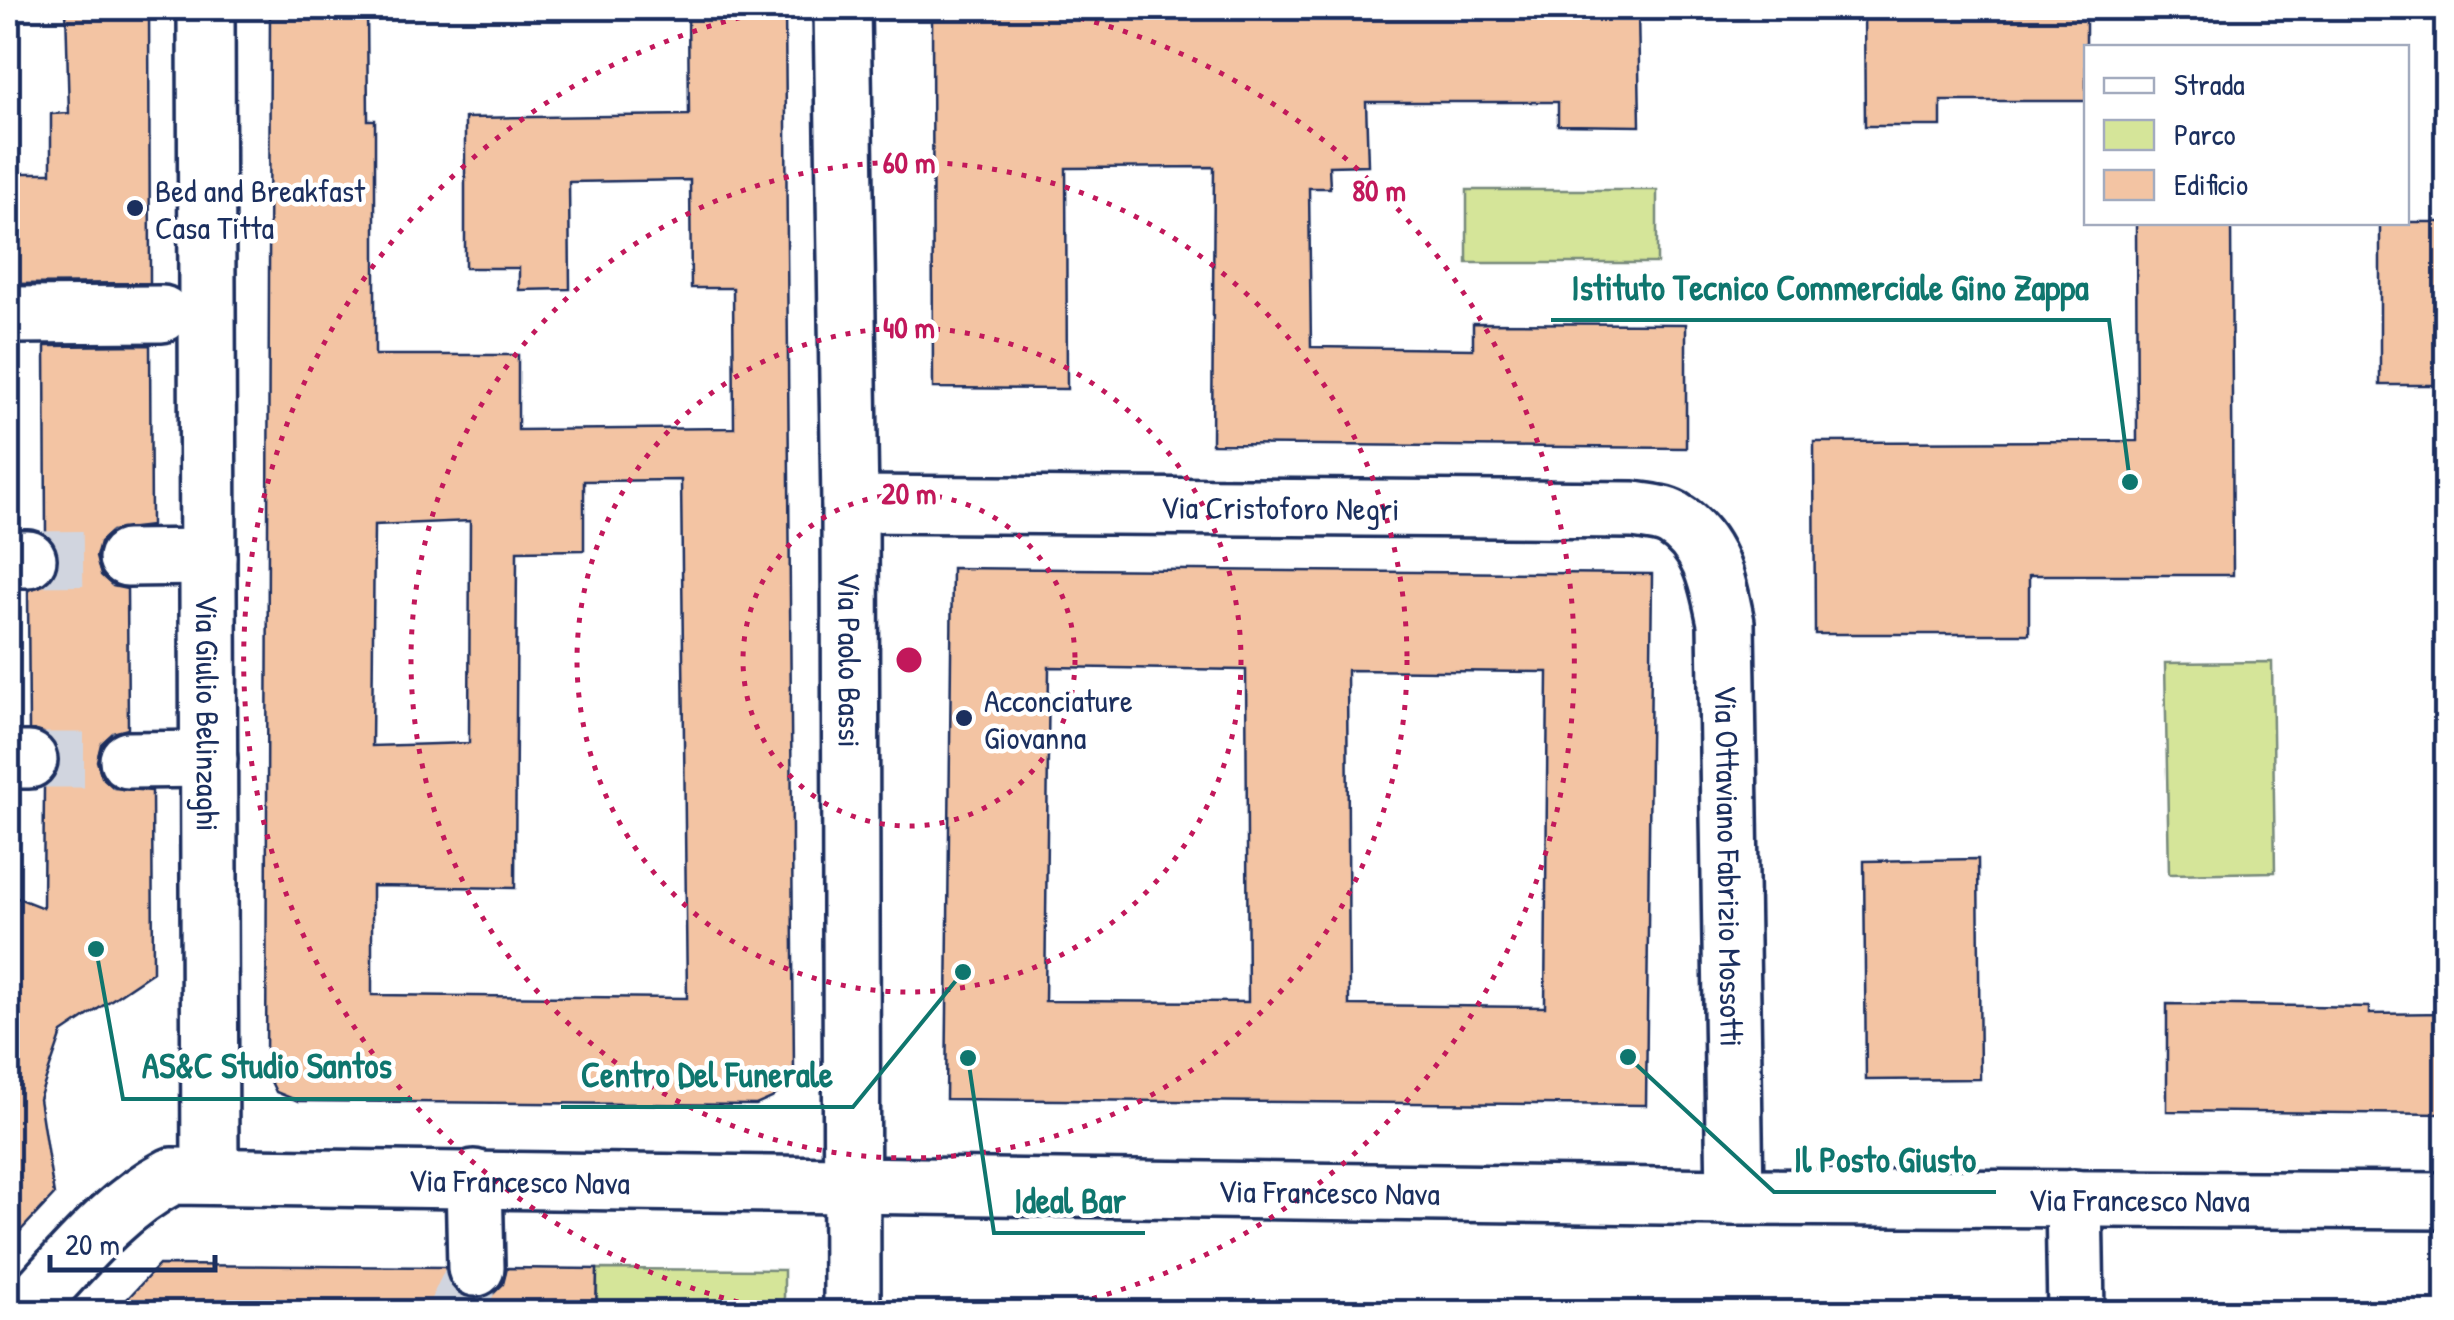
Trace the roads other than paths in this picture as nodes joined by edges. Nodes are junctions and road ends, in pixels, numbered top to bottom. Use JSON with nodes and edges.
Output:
{"nodes":[{"id":1,"x":206,"y":8,"type":"edge"},
{"id":2,"x":842,"y":8,"type":"edge"},
{"id":3,"x":8,"y":314,"type":"edge"},
{"id":4,"x":162,"y":314,"type":"dead end"},
{"id":5,"x":850,"y":504,"type":"junction"},
{"id":6,"x":1700,"y":542,"type":"joint"},
{"id":7,"x":208,"y":557,"type":"junction"},
{"id":8,"x":127,"y":558,"type":"tunnel mouth"},
{"id":9,"x":128,"y":760,"type":"tunnel mouth"},
{"id":10,"x":209,"y":760,"type":"junction"},
{"id":11,"x":210,"y":1175,"type":"junction"},
{"id":12,"x":474,"y":1178,"type":"junction"},
{"id":13,"x":850,"y":1183,"type":"junction"},
{"id":14,"x":1736,"y":1197,"type":"junction"},
{"id":15,"x":2074,"y":1198,"type":"junction"},
{"id":16,"x":2446,"y":1201,"type":"edge"},
{"id":17,"x":476,"y":1268,"type":"tunnel mouth"},
{"id":18,"x":23,"y":1312,"type":"edge"},
{"id":19,"x":852,"y":1312,"type":"edge"},
{"id":20,"x":2076,"y":1312,"type":"edge"}],
"edges":[{"from":1,"to":7,"type":"street","name":"Via Giulio Belinzaghi"},
{"from":2,"to":5,"type":"street","name":"Via Paolo Bassi"},
{"from":3,"to":4,"type":"street"},
{"from":5,"to":6,"type":"street","name":"Via Cristoforo Negri"},
{"from":5,"to":13,"type":"street","name":"Via Paolo Bassi"},
{"from":6,"to":14,"type":"street","name":"Via Ottaviano Fabrizio Mossotti"},
{"from":7,"to":8,"type":"street"},
{"from":7,"to":10,"type":"street","name":"Via Giulio Belinzaghi"},
{"from":9,"to":10,"type":"street"},
{"from":10,"to":11,"type":"street","name":"Via Giulio Belinzaghi"},
{"from":11,"to":12,"type":"street","name":"Via Francesco Nava"},
{"from":11,"to":18,"type":"street"},
{"from":12,"to":13,"type":"street","name":"Via Francesco Nava"},
{"from":12,"to":17,"type":"street"},
{"from":13,"to":14,"type":"street","name":"Via Francesco Nava"},
{"from":13,"to":19,"type":"street","name":"Via Paolo Bassi"},
{"from":14,"to":15,"type":"street","name":"Via Francesco Nava"},
{"from":15,"to":16,"type":"street","name":"Via Francesco Nava"},
{"from":15,"to":20,"type":"street"}]}
